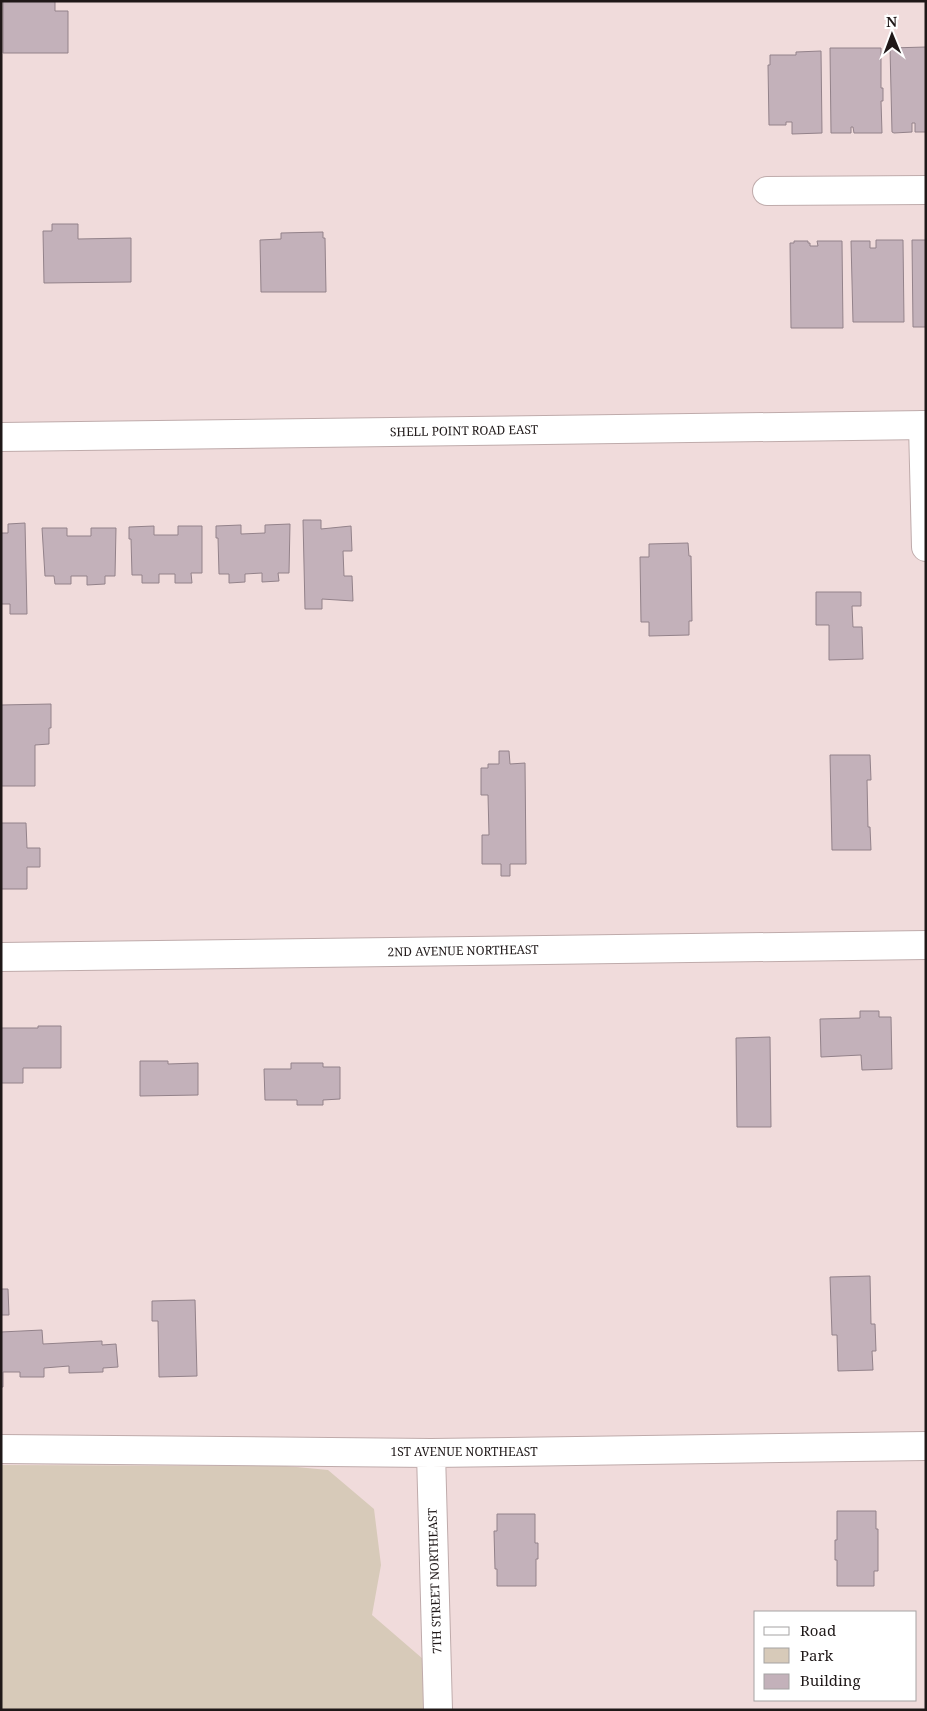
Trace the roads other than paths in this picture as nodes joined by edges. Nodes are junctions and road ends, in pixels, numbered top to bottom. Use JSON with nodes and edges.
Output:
{"nodes":[{"id":1,"x":926,"y":190,"type":"edge"},
{"id":2,"x":767,"y":191,"type":"dead end"},
{"id":3,"x":924,"y":425,"type":"edge"},
{"id":4,"x":1,"y":437,"type":"edge"},
{"id":5,"x":926,"y":547,"type":"edge"},
{"id":6,"x":926,"y":945,"type":"edge"},
{"id":7,"x":1,"y":957,"type":"edge"},
{"id":8,"x":926,"y":1446,"type":"edge"},
{"id":9,"x":1,"y":1449,"type":"edge"},
{"id":10,"x":431,"y":1452,"type":"junction"},
{"id":11,"x":438,"y":1710,"type":"edge"}],
"edges":[{"from":1,"to":2,"type":"street"},
{"from":3,"to":4,"type":"street","name":"SHELL POINT ROAD EAST"},
{"from":3,"to":5,"type":"street"},
{"from":6,"to":7,"type":"street","name":"2ND AVENUE NORTHEAST"},
{"from":8,"to":10,"type":"street","name":"1ST AVENUE NORTHEAST"},
{"from":9,"to":10,"type":"street","name":"1ST AVENUE NORTHEAST"},
{"from":10,"to":11,"type":"street","name":"7TH STREET NORTHEAST"}]}
